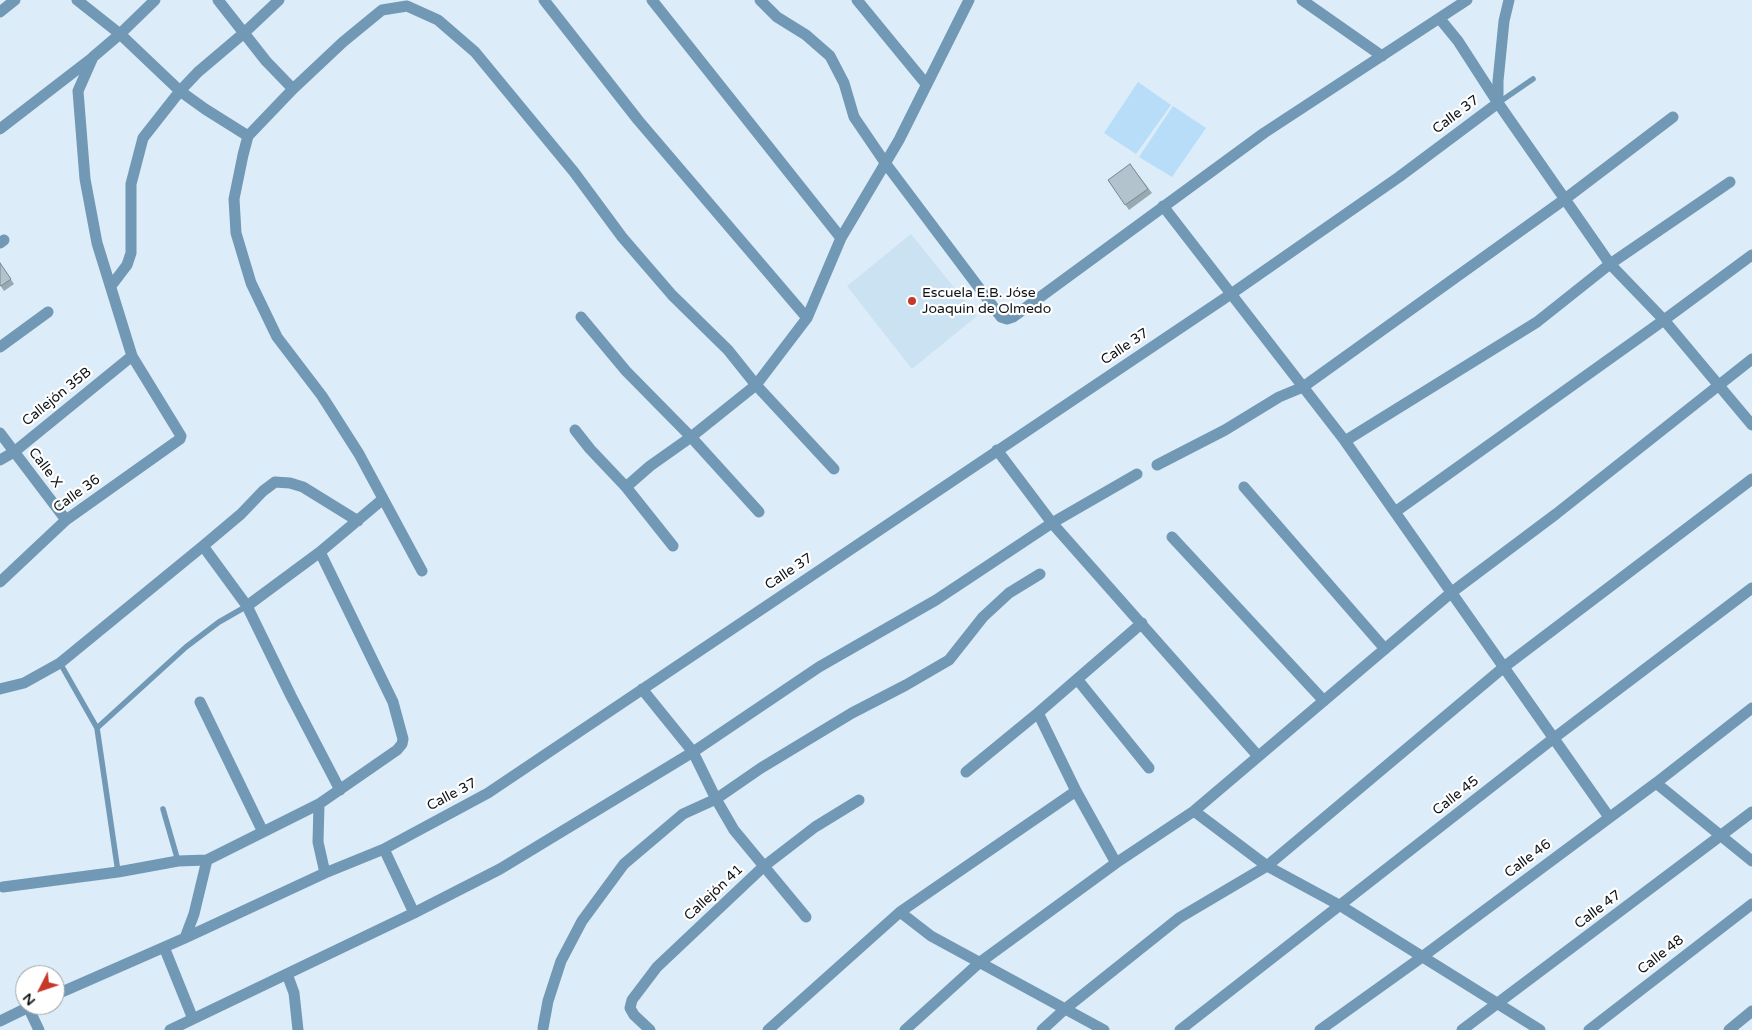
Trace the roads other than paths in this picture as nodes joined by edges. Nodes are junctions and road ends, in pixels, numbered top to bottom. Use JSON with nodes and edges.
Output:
{"nodes":[{"id":1,"x":14,"y":0,"type":"edge"},
{"id":2,"x":77,"y":0,"type":"edge"},
{"id":3,"x":155,"y":0,"type":"edge"},
{"id":4,"x":218,"y":0,"type":"edge"},
{"id":5,"x":279,"y":0,"type":"edge"},
{"id":6,"x":544,"y":0,"type":"edge"},
{"id":7,"x":652,"y":0,"type":"edge"},
{"id":8,"x":760,"y":0,"type":"edge"},
{"id":9,"x":857,"y":0,"type":"edge"},
{"id":10,"x":969,"y":0,"type":"edge"},
{"id":11,"x":1302,"y":0,"type":"edge"},
{"id":12,"x":1467,"y":0,"type":"edge"},
{"id":13,"x":1509,"y":0,"type":"edge"},
{"id":14,"x":0,"y":12,"type":"edge"},
{"id":15,"x":1440,"y":19,"type":"junction"},
{"id":16,"x":244,"y":33,"type":"junction"},
{"id":17,"x":120,"y":34,"type":"junction"},
{"id":18,"x":1382,"y":56,"type":"junction"},
{"id":19,"x":93,"y":57,"type":"junction"},
{"id":20,"x":1532,"y":79,"type":"dead end"},
{"id":21,"x":926,"y":84,"type":"junction"},
{"id":22,"x":293,"y":89,"type":"junction"},
{"id":23,"x":180,"y":91,"type":"junction"},
{"id":24,"x":1498,"y":103,"type":"junction"},
{"id":25,"x":1673,"y":117,"type":"dead end"},
{"id":26,"x":0,"y":129,"type":"edge"},
{"id":27,"x":248,"y":136,"type":"junction"},
{"id":28,"x":886,"y":164,"type":"junction"},
{"id":29,"x":1730,"y":182,"type":"dead end"},
{"id":30,"x":1565,"y":199,"type":"junction"},
{"id":31,"x":1162,"y":206,"type":"junction"},
{"id":32,"x":842,"y":238,"type":"junction"},
{"id":33,"x":1752,"y":255,"type":"edge"},
{"id":34,"x":1610,"y":264,"type":"junction"},
{"id":35,"x":111,"y":286,"type":"junction"},
{"id":36,"x":1231,"y":294,"type":"junction"},
{"id":37,"x":48,"y":312,"type":"dead end"},
{"id":38,"x":581,"y":318,"type":"dead end"},
{"id":39,"x":807,"y":318,"type":"junction"},
{"id":40,"x":1664,"y":320,"type":"junction"},
{"id":41,"x":0,"y":348,"type":"edge"},
{"id":42,"x":132,"y":356,"type":"junction"},
{"id":43,"x":1752,"y":360,"type":"edge"},
{"id":44,"x":1718,"y":384,"type":"junction"},
{"id":45,"x":756,"y":385,"type":"junction"},
{"id":46,"x":1303,"y":387,"type":"junction"},
{"id":47,"x":1752,"y":425,"type":"edge"},
{"id":48,"x":575,"y":430,"type":"dead end"},
{"id":49,"x":0,"y":434,"type":"edge"},
{"id":50,"x":691,"y":437,"type":"junction"},
{"id":51,"x":1345,"y":441,"type":"junction"},
{"id":52,"x":997,"y":450,"type":"junction"},
{"id":53,"x":14,"y":452,"type":"junction"},
{"id":54,"x":0,"y":460,"type":"edge"},
{"id":55,"x":1157,"y":465,"type":"dead end"},
{"id":56,"x":834,"y":469,"type":"dead end"},
{"id":57,"x":1137,"y":474,"type":"dead end"},
{"id":58,"x":1752,"y":479,"type":"edge"},
{"id":59,"x":626,"y":487,"type":"junction"},
{"id":60,"x":1244,"y":487,"type":"dead end"},
{"id":61,"x":383,"y":499,"type":"junction"},
{"id":62,"x":759,"y":512,"type":"dead end"},
{"id":63,"x":1395,"y":512,"type":"junction"},
{"id":64,"x":66,"y":520,"type":"junction"},
{"id":65,"x":358,"y":521,"type":"junction"},
{"id":66,"x":1052,"y":523,"type":"junction"},
{"id":67,"x":1172,"y":537,"type":"dead end"},
{"id":68,"x":203,"y":546,"type":"junction"},
{"id":69,"x":673,"y":546,"type":"dead end"},
{"id":70,"x":320,"y":552,"type":"junction"},
{"id":71,"x":422,"y":571,"type":"dead end"},
{"id":72,"x":1040,"y":574,"type":"dead end"},
{"id":73,"x":0,"y":582,"type":"edge"},
{"id":74,"x":1752,"y":588,"type":"edge"},
{"id":75,"x":1452,"y":592,"type":"junction"},
{"id":76,"x":247,"y":606,"type":"junction"},
{"id":77,"x":1142,"y":623,"type":"junction"},
{"id":78,"x":1385,"y":649,"type":"junction"},
{"id":79,"x":60,"y":663,"type":"junction"},
{"id":80,"x":1504,"y":666,"type":"junction"},
{"id":81,"x":1077,"y":679,"type":"junction"},
{"id":82,"x":0,"y":690,"type":"edge"},
{"id":83,"x":642,"y":690,"type":"junction"},
{"id":84,"x":1324,"y":701,"type":"junction"},
{"id":85,"x":200,"y":702,"type":"dead end"},
{"id":86,"x":1752,"y":708,"type":"edge"},
{"id":87,"x":1038,"y":714,"type":"junction"},
{"id":88,"x":97,"y":728,"type":"junction"},
{"id":89,"x":1554,"y":738,"type":"junction"},
{"id":90,"x":693,"y":752,"type":"junction"},
{"id":91,"x":1258,"y":756,"type":"junction"},
{"id":92,"x":1149,"y":768,"type":"dead end"},
{"id":93,"x":966,"y":772,"type":"dead end"},
{"id":94,"x":1656,"y":783,"type":"junction"},
{"id":95,"x":340,"y":790,"type":"junction"},
{"id":96,"x":1076,"y":791,"type":"junction"},
{"id":97,"x":716,"y":799,"type":"junction"},
{"id":98,"x":859,"y":800,"type":"dead end"},
{"id":99,"x":319,"y":804,"type":"junction"},
{"id":100,"x":163,"y":809,"type":"dead end"},
{"id":101,"x":1194,"y":811,"type":"junction"},
{"id":102,"x":1752,"y":812,"type":"edge"},
{"id":103,"x":1610,"y":817,"type":"junction"},
{"id":104,"x":263,"y":832,"type":"junction"},
{"id":105,"x":1722,"y":836,"type":"junction"},
{"id":106,"x":384,"y":849,"type":"junction"},
{"id":107,"x":207,"y":860,"type":"junction"},
{"id":108,"x":178,"y":861,"type":"junction"},
{"id":109,"x":1752,"y":861,"type":"edge"},
{"id":110,"x":1116,"y":863,"type":"junction"},
{"id":111,"x":1267,"y":866,"type":"junction"},
{"id":112,"x":763,"y":867,"type":"junction"},
{"id":113,"x":118,"y":872,"type":"junction"},
{"id":114,"x":325,"y":873,"type":"junction"},
{"id":115,"x":2,"y":888,"type":"dead end"},
{"id":116,"x":1752,"y":904,"type":"edge"},
{"id":117,"x":1341,"y":906,"type":"junction"},
{"id":118,"x":900,"y":912,"type":"junction"},
{"id":119,"x":414,"y":913,"type":"junction"},
{"id":120,"x":806,"y":917,"type":"dead end"},
{"id":121,"x":186,"y":938,"type":"junction"},
{"id":122,"x":164,"y":948,"type":"junction"},
{"id":123,"x":1422,"y":957,"type":"junction"},
{"id":124,"x":978,"y":963,"type":"junction"},
{"id":125,"x":287,"y":974,"type":"junction"},
{"id":126,"x":65,"y":991,"type":"edge"},
{"id":127,"x":1498,"y":1004,"type":"junction"},
{"id":128,"x":1065,"y":1009,"type":"junction"},
{"id":129,"x":1752,"y":1011,"type":"edge"},
{"id":130,"x":15,"y":1014,"type":"edge"},
{"id":131,"x":33,"y":1015,"type":"edge"},
{"id":132,"x":193,"y":1019,"type":"junction"},
{"id":133,"x":0,"y":1021,"type":"edge"},
{"id":134,"x":544,"y":1028,"type":"dead end"},
{"id":135,"x":38,"y":1030,"type":"edge"},
{"id":136,"x":170,"y":1030,"type":"edge"},
{"id":137,"x":298,"y":1030,"type":"edge"},
{"id":138,"x":650,"y":1030,"type":"edge"},
{"id":139,"x":768,"y":1030,"type":"edge"},
{"id":140,"x":905,"y":1030,"type":"edge"},
{"id":141,"x":1042,"y":1030,"type":"edge"},
{"id":142,"x":1104,"y":1030,"type":"edge"},
{"id":143,"x":1180,"y":1030,"type":"edge"},
{"id":144,"x":1320,"y":1030,"type":"edge"},
{"id":145,"x":1462,"y":1030,"type":"edge"},
{"id":146,"x":1540,"y":1030,"type":"edge"},
{"id":147,"x":1589,"y":1030,"type":"edge"},
{"id":148,"x":1729,"y":1030,"type":"edge"}],
"edges":[{"from":1,"to":14,"type":"street"},
{"from":2,"to":17,"type":"street"},
{"from":3,"to":17,"type":"street"},
{"from":4,"to":16,"type":"street"},
{"from":5,"to":16,"type":"street"},
{"from":6,"to":39,"type":"street"},
{"from":7,"to":32,"type":"street"},
{"from":8,"to":28,"type":"street"},
{"from":9,"to":21,"type":"street"},
{"from":10,"to":21,"type":"street"},
{"from":11,"to":18,"type":"street"},
{"from":12,"to":15,"type":"street"},
{"from":13,"to":24,"type":"street"},
{"from":15,"to":18,"type":"street"},
{"from":15,"to":24,"type":"street"},
{"from":16,"to":22,"type":"street"},
{"from":16,"to":23,"type":"street"},
{"from":17,"to":19,"type":"street"},
{"from":17,"to":23,"type":"street"},
{"from":18,"to":31,"type":"street"},
{"from":19,"to":26,"type":"street"},
{"from":19,"to":35,"type":"street"},
{"from":20,"to":24,"type":"lane"},
{"from":21,"to":28,"type":"street"},
{"from":22,"to":27,"type":"street"},
{"from":22,"to":45,"type":"street"},
{"from":23,"to":27,"type":"street"},
{"from":23,"to":35,"type":"street"},
{"from":24,"to":30,"type":"street"},
{"from":24,"to":36,"type":"street","name":"Calle 37"},
{"from":25,"to":30,"type":"street"},
{"from":27,"to":61,"type":"street"},
{"from":28,"to":31,"type":"street"},
{"from":28,"to":32,"type":"street"},
{"from":29,"to":34,"type":"street"},
{"from":30,"to":34,"type":"street"},
{"from":30,"to":46,"type":"street"},
{"from":31,"to":36,"type":"street"},
{"from":32,"to":39,"type":"street"},
{"from":33,"to":40,"type":"street"},
{"from":34,"to":40,"type":"street"},
{"from":34,"to":51,"type":"street"},
{"from":35,"to":42,"type":"street"},
{"from":36,"to":46,"type":"street"},
{"from":36,"to":52,"type":"street","name":"Calle 37"},
{"from":37,"to":41,"type":"street"},
{"from":38,"to":50,"type":"street"},
{"from":39,"to":45,"type":"street"},
{"from":40,"to":44,"type":"street"},
{"from":40,"to":63,"type":"street"},
{"from":42,"to":53,"type":"street","name":"Callejón 35B"},
{"from":42,"to":64,"type":"street","name":"Calle 36"},
{"from":43,"to":44,"type":"street"},
{"from":44,"to":47,"type":"street"},
{"from":44,"to":75,"type":"street"},
{"from":45,"to":50,"type":"street"},
{"from":45,"to":56,"type":"street"},
{"from":46,"to":51,"type":"street"},
{"from":46,"to":55,"type":"street"},
{"from":48,"to":59,"type":"street"},
{"from":49,"to":53,"type":"street","name":"Calle X"},
{"from":50,"to":59,"type":"street"},
{"from":50,"to":62,"type":"street"},
{"from":51,"to":63,"type":"street"},
{"from":52,"to":66,"type":"street"},
{"from":52,"to":83,"type":"street","name":"Calle 37"},
{"from":53,"to":54,"type":"street","name":"Callejón 35B"},
{"from":53,"to":64,"type":"street","name":"Calle X"},
{"from":57,"to":66,"type":"street"},
{"from":58,"to":80,"type":"street"},
{"from":59,"to":69,"type":"street"},
{"from":60,"to":78,"type":"street"},
{"from":61,"to":65,"type":"street"},
{"from":61,"to":71,"type":"street"},
{"from":63,"to":75,"type":"street"},
{"from":64,"to":73,"type":"street","name":"Calle 36"},
{"from":65,"to":68,"type":"street"},
{"from":65,"to":70,"type":"street"},
{"from":66,"to":77,"type":"street"},
{"from":66,"to":90,"type":"street"},
{"from":67,"to":84,"type":"street"},
{"from":68,"to":76,"type":"street"},
{"from":68,"to":79,"type":"street"},
{"from":70,"to":76,"type":"street"},
{"from":70,"to":95,"type":"street"},
{"from":72,"to":97,"type":"street"},
{"from":74,"to":89,"type":"street","name":"Calle 45"},
{"from":75,"to":78,"type":"street"},
{"from":75,"to":80,"type":"street"},
{"from":76,"to":88,"type":"lane"},
{"from":76,"to":95,"type":"street"},
{"from":77,"to":81,"type":"street"},
{"from":77,"to":91,"type":"street"},
{"from":78,"to":84,"type":"street"},
{"from":79,"to":82,"type":"street"},
{"from":79,"to":88,"type":"lane"},
{"from":80,"to":89,"type":"street"},
{"from":80,"to":111,"type":"street"},
{"from":81,"to":87,"type":"street"},
{"from":81,"to":92,"type":"street"},
{"from":83,"to":90,"type":"street"},
{"from":83,"to":106,"type":"street","name":"Calle 37"},
{"from":84,"to":91,"type":"street"},
{"from":85,"to":104,"type":"street"},
{"from":86,"to":94,"type":"street","name":"Calle 46"},
{"from":87,"to":93,"type":"street"},
{"from":87,"to":96,"type":"street"},
{"from":88,"to":113,"type":"lane"},
{"from":89,"to":103,"type":"street"},
{"from":89,"to":117,"type":"street","name":"Calle 45"},
{"from":90,"to":97,"type":"street"},
{"from":90,"to":119,"type":"street"},
{"from":91,"to":101,"type":"street"},
{"from":94,"to":103,"type":"street","name":"Calle 46"},
{"from":94,"to":105,"type":"street"},
{"from":95,"to":99,"type":"street"},
{"from":96,"to":110,"type":"street"},
{"from":96,"to":118,"type":"street"},
{"from":97,"to":112,"type":"street"},
{"from":97,"to":134,"type":"street"},
{"from":98,"to":112,"type":"street","name":"Callejón 41"},
{"from":99,"to":104,"type":"street"},
{"from":99,"to":114,"type":"street"},
{"from":100,"to":108,"type":"lane"},
{"from":101,"to":110,"type":"street"},
{"from":101,"to":111,"type":"street"},
{"from":102,"to":105,"type":"street","name":"Calle 47"},
{"from":103,"to":123,"type":"street","name":"Calle 46"},
{"from":104,"to":107,"type":"street"},
{"from":105,"to":109,"type":"street"},
{"from":105,"to":127,"type":"street","name":"Calle 47"},
{"from":106,"to":114,"type":"street","name":"Calle 37"},
{"from":106,"to":119,"type":"street"},
{"from":107,"to":108,"type":"street"},
{"from":107,"to":121,"type":"street"},
{"from":108,"to":113,"type":"street"},
{"from":110,"to":124,"type":"street"},
{"from":111,"to":117,"type":"street"},
{"from":111,"to":128,"type":"street"},
{"from":112,"to":120,"type":"street"},
{"from":112,"to":138,"type":"street","name":"Callejón 41"},
{"from":113,"to":115,"type":"street"},
{"from":114,"to":121,"type":"street","name":"Calle 37"},
{"from":116,"to":147,"type":"street","name":"Calle 48"},
{"from":117,"to":123,"type":"street"},
{"from":117,"to":143,"type":"street","name":"Calle 45"},
{"from":118,"to":124,"type":"street"},
{"from":118,"to":139,"type":"street"},
{"from":119,"to":125,"type":"street"},
{"from":121,"to":122,"type":"street","name":"Calle 37"},
{"from":122,"to":126,"type":"street","name":"Calle 37"},
{"from":122,"to":132,"type":"street"},
{"from":123,"to":127,"type":"street"},
{"from":123,"to":144,"type":"street","name":"Calle 46"},
{"from":124,"to":128,"type":"street"},
{"from":124,"to":140,"type":"street"},
{"from":125,"to":132,"type":"street"},
{"from":125,"to":137,"type":"street"},
{"from":127,"to":145,"type":"street","name":"Calle 47"},
{"from":127,"to":146,"type":"street"},
{"from":128,"to":141,"type":"street"},
{"from":128,"to":142,"type":"street"},
{"from":129,"to":148,"type":"street"},
{"from":130,"to":133,"type":"street"},
{"from":131,"to":135,"type":"street"},
{"from":132,"to":136,"type":"street"}]}
